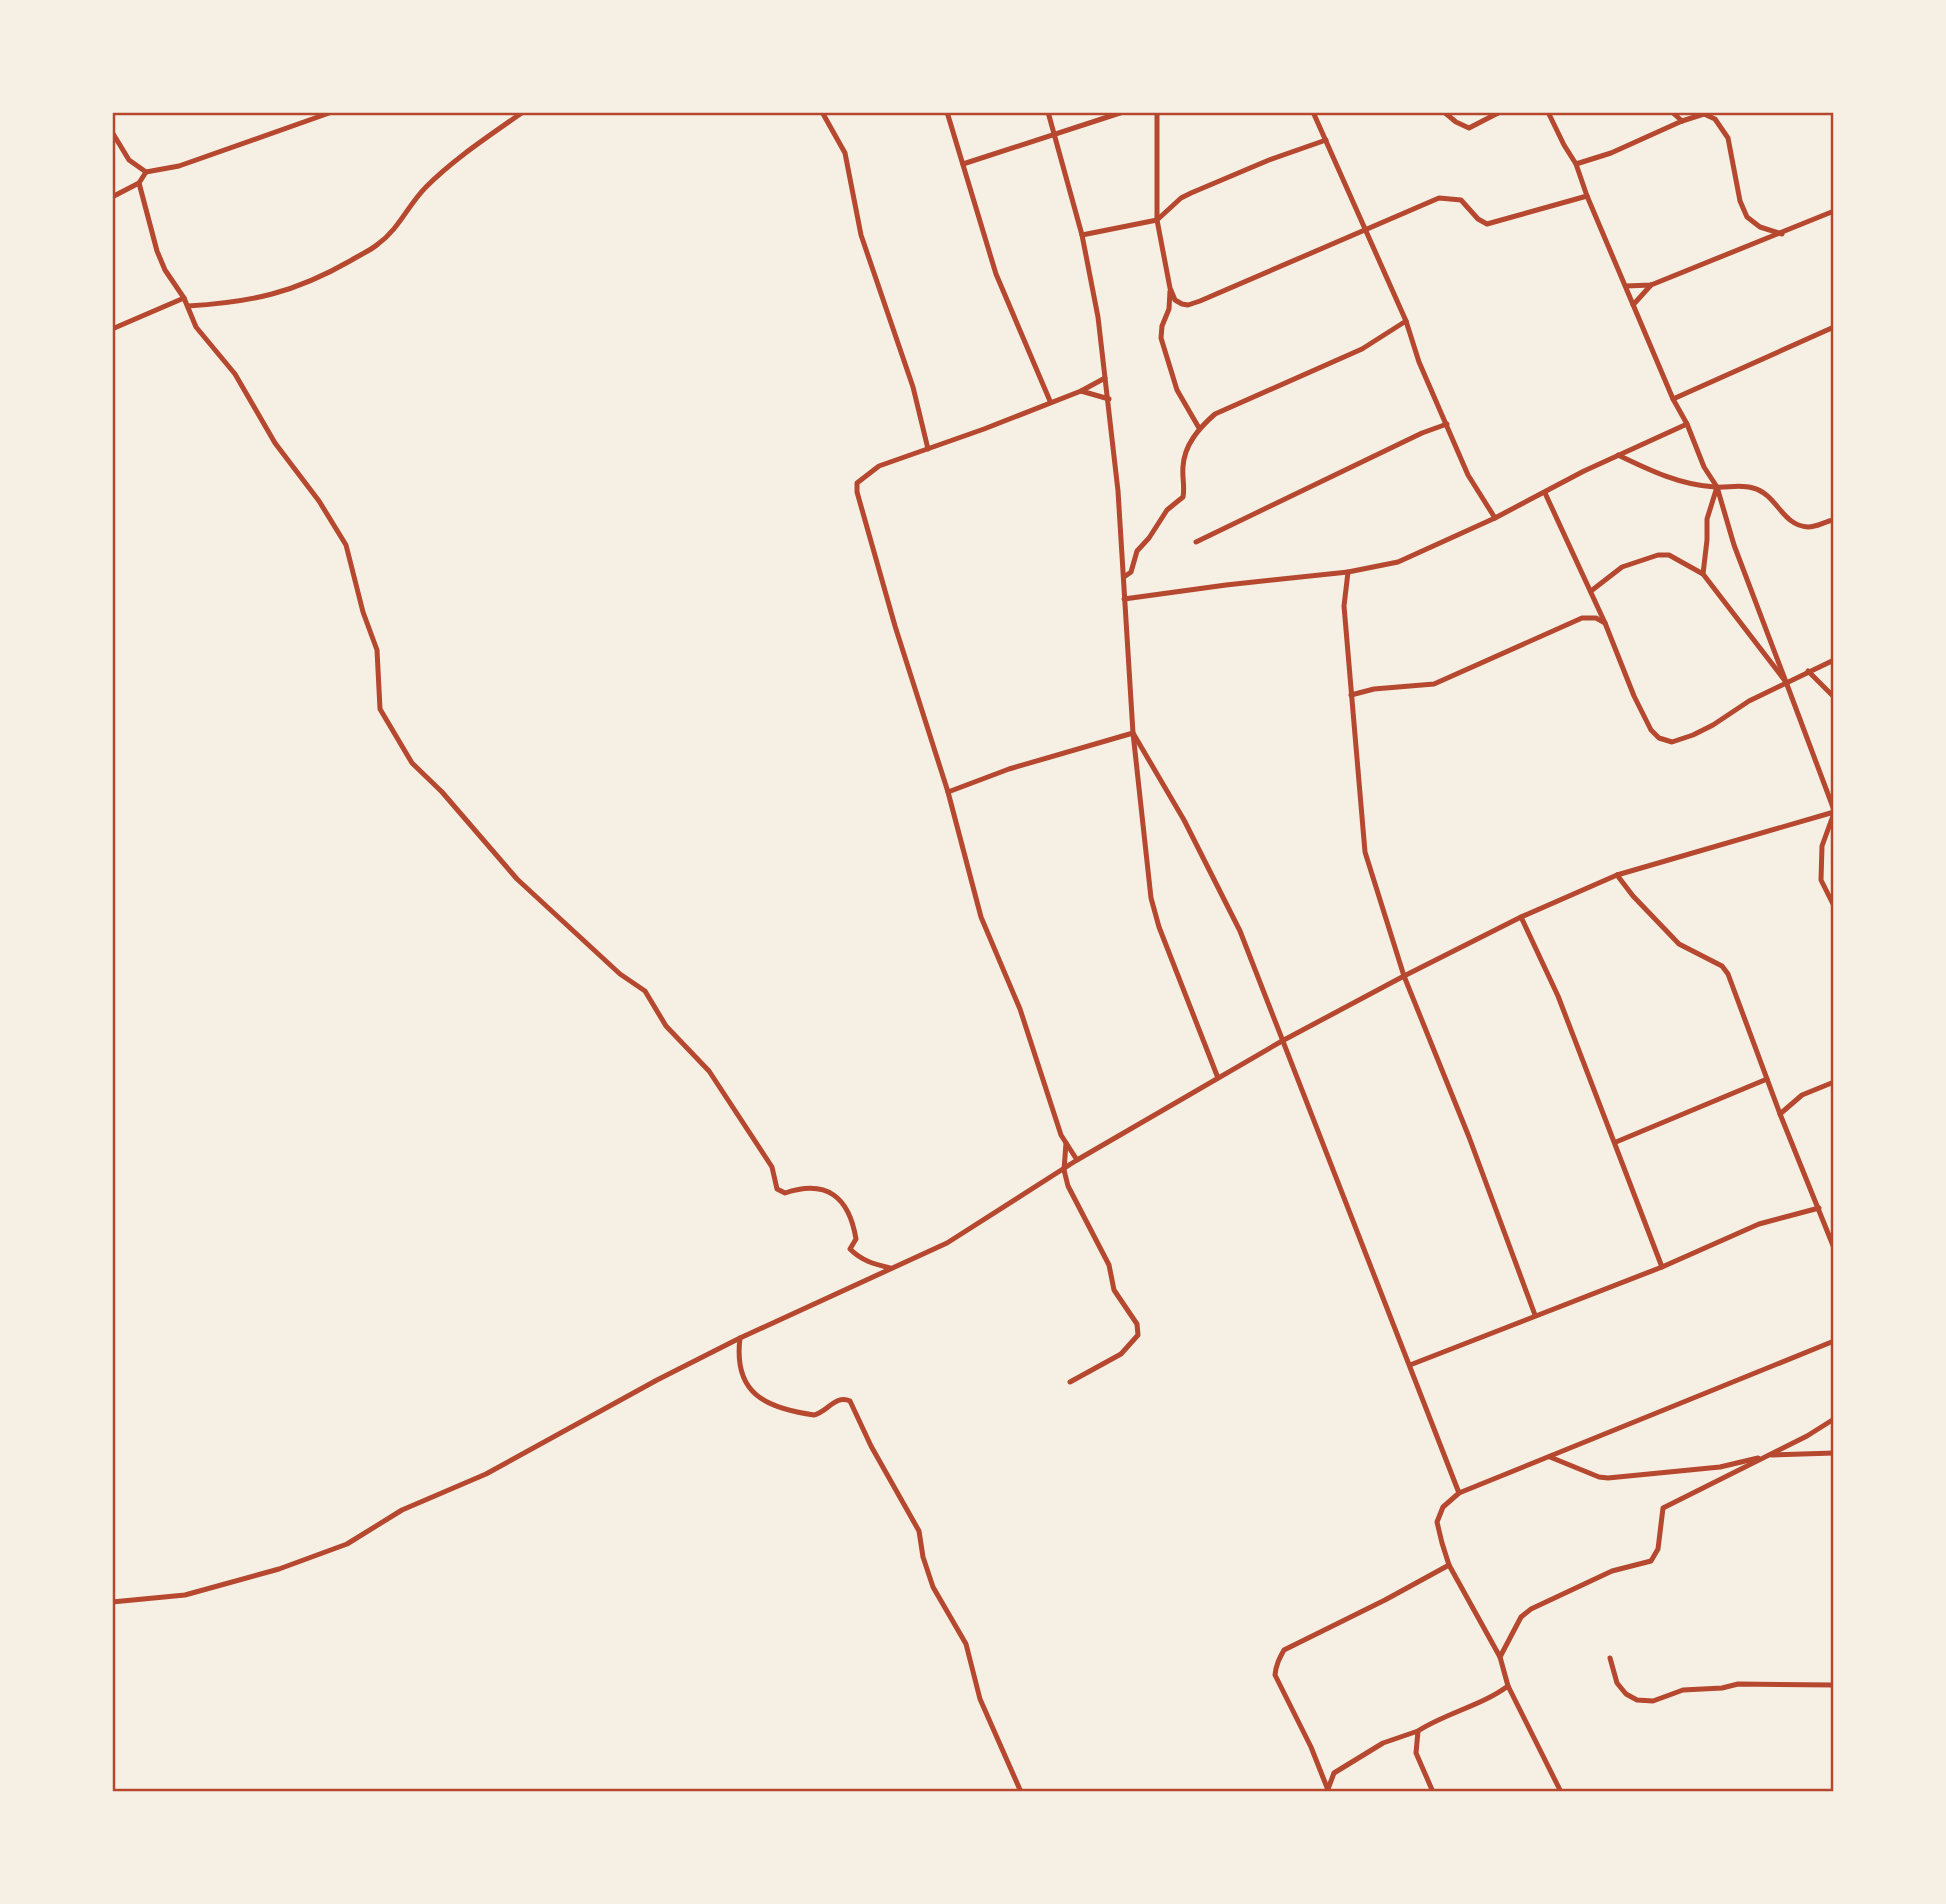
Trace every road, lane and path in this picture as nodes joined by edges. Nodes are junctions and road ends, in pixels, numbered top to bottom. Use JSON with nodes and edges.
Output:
{"nodes":[{"id":1,"x":332,"y":112,"type":"edge"},
{"id":2,"x":523,"y":112,"type":"edge"},
{"id":3,"x":822,"y":112,"type":"edge"},
{"id":4,"x":1048,"y":112,"type":"edge"},
{"id":5,"x":1123,"y":112,"type":"edge"},
{"id":6,"x":1157,"y":112,"type":"edge"},
{"id":7,"x":1313,"y":112,"type":"edge"},
{"id":8,"x":1444,"y":112,"type":"edge"},
{"id":9,"x":1500,"y":112,"type":"edge"},
{"id":10,"x":1548,"y":112,"type":"edge"},
{"id":11,"x":1672,"y":112,"type":"edge"},
{"id":12,"x":948,"y":113,"type":"edge"},
{"id":13,"x":1705,"y":113,"type":"edge"},
{"id":14,"x":1682,"y":121,"type":"junction"},
{"id":15,"x":112,"y":132,"type":"edge"},
{"id":16,"x":1054,"y":135,"type":"junction"},
{"id":17,"x":1326,"y":140,"type":"junction"},
{"id":18,"x":963,"y":164,"type":"junction"},
{"id":19,"x":1576,"y":164,"type":"junction"},
{"id":20,"x":146,"y":172,"type":"junction"},
{"id":21,"x":139,"y":183,"type":"junction"},
{"id":22,"x":112,"y":197,"type":"edge"},
{"id":23,"x":1587,"y":197,"type":"junction"},
{"id":24,"x":1834,"y":211,"type":"edge"},
{"id":25,"x":1157,"y":220,"type":"junction"},
{"id":26,"x":1366,"y":229,"type":"junction"},
{"id":27,"x":1782,"y":234,"type":"junction"},
{"id":28,"x":1082,"y":235,"type":"junction"},
{"id":29,"x":1651,"y":285,"type":"junction"},
{"id":30,"x":1626,"y":286,"type":"junction"},
{"id":31,"x":1170,"y":288,"type":"junction"},
{"id":32,"x":184,"y":298,"type":"junction"},
{"id":33,"x":1633,"y":305,"type":"junction"},
{"id":34,"x":188,"y":306,"type":"junction"},
{"id":35,"x":1406,"y":321,"type":"junction"},
{"id":36,"x":1834,"y":327,"type":"edge"},
{"id":37,"x":112,"y":329,"type":"edge"},
{"id":38,"x":1105,"y":378,"type":"junction"},
{"id":39,"x":1081,"y":391,"type":"junction"},
{"id":40,"x":1109,"y":399,"type":"junction"},
{"id":41,"x":1673,"y":399,"type":"junction"},
{"id":42,"x":1050,"y":401,"type":"junction"},
{"id":43,"x":1447,"y":424,"type":"junction"},
{"id":44,"x":1687,"y":424,"type":"junction"},
{"id":45,"x":1199,"y":428,"type":"junction"},
{"id":46,"x":928,"y":449,"type":"junction"},
{"id":47,"x":1618,"y":455,"type":"junction"},
{"id":48,"x":1717,"y":487,"type":"junction"},
{"id":49,"x":1545,"y":493,"type":"junction"},
{"id":50,"x":1495,"y":519,"type":"junction"},
{"id":51,"x":1834,"y":520,"type":"edge"},
{"id":52,"x":1196,"y":542,"type":"dead end"},
{"id":53,"x":1348,"y":572,"type":"junction"},
{"id":54,"x":1703,"y":574,"type":"junction"},
{"id":55,"x":1124,"y":577,"type":"junction"},
{"id":56,"x":1591,"y":591,"type":"junction"},
{"id":57,"x":1124,"y":599,"type":"junction"},
{"id":58,"x":1605,"y":623,"type":"junction"},
{"id":59,"x":1834,"y":660,"type":"edge"},
{"id":60,"x":1808,"y":671,"type":"junction"},
{"id":61,"x":1786,"y":682,"type":"junction"},
{"id":62,"x":1351,"y":695,"type":"junction"},
{"id":63,"x":1834,"y":696,"type":"edge"},
{"id":64,"x":1133,"y":733,"type":"junction"},
{"id":65,"x":948,"y":792,"type":"junction"},
{"id":66,"x":1834,"y":812,"type":"edge"},
{"id":67,"x":1617,"y":875,"type":"junction"},
{"id":68,"x":1834,"y":906,"type":"edge"},
{"id":69,"x":1521,"y":917,"type":"junction"},
{"id":70,"x":1404,"y":976,"type":"junction"},
{"id":71,"x":1282,"y":1041,"type":"junction"},
{"id":72,"x":1218,"y":1078,"type":"junction"},
{"id":73,"x":1767,"y":1079,"type":"junction"},
{"id":74,"x":1834,"y":1082,"type":"edge"},
{"id":75,"x":1780,"y":1114,"type":"junction"},
{"id":76,"x":1616,"y":1142,"type":"junction"},
{"id":77,"x":1066,"y":1143,"type":"junction"},
{"id":78,"x":1077,"y":1160,"type":"junction"},
{"id":79,"x":1064,"y":1170,"type":"junction"},
{"id":80,"x":1819,"y":1208,"type":"junction"},
{"id":81,"x":1834,"y":1248,"type":"edge"},
{"id":82,"x":1662,"y":1267,"type":"junction"},
{"id":83,"x":892,"y":1268,"type":"junction"},
{"id":84,"x":1535,"y":1315,"type":"junction"},
{"id":85,"x":740,"y":1338,"type":"junction"},
{"id":86,"x":1834,"y":1341,"type":"edge"},
{"id":87,"x":1410,"y":1365,"type":"junction"},
{"id":88,"x":1070,"y":1382,"type":"dead end"},
{"id":89,"x":1834,"y":1419,"type":"edge"},
{"id":90,"x":1834,"y":1453,"type":"edge"},
{"id":91,"x":1769,"y":1455,"type":"junction"},
{"id":92,"x":1550,"y":1457,"type":"junction"},
{"id":93,"x":1459,"y":1493,"type":"junction"},
{"id":94,"x":1449,"y":1565,"type":"junction"},
{"id":95,"x":112,"y":1602,"type":"edge"},
{"id":96,"x":1500,"y":1657,"type":"junction"},
{"id":97,"x":1609,"y":1658,"type":"dead end"},
{"id":98,"x":1834,"y":1685,"type":"edge"},
{"id":99,"x":1508,"y":1686,"type":"junction"},
{"id":100,"x":1418,"y":1731,"type":"junction"},
{"id":101,"x":1328,"y":1791,"type":"edge"},
{"id":102,"x":1021,"y":1792,"type":"edge"},
{"id":103,"x":1433,"y":1792,"type":"edge"},
{"id":104,"x":1561,"y":1792,"type":"edge"}],
"edges":[{"from":1,"to":20,"type":"street"},
{"from":2,"to":34,"type":"street"},
{"from":3,"to":46,"type":"street"},
{"from":4,"to":16,"type":"street"},
{"from":5,"to":16,"type":"street"},
{"from":6,"to":25,"type":"street"},
{"from":7,"to":17,"type":"street"},
{"from":8,"to":9,"type":"street"},
{"from":10,"to":19,"type":"street"},
{"from":11,"to":14,"type":"street"},
{"from":12,"to":18,"type":"street"},
{"from":13,"to":14,"type":"street"},
{"from":13,"to":27,"type":"street"},
{"from":14,"to":19,"type":"street"},
{"from":15,"to":20,"type":"street"},
{"from":16,"to":18,"type":"street"},
{"from":16,"to":28,"type":"street"},
{"from":17,"to":25,"type":"street"},
{"from":17,"to":26,"type":"street"},
{"from":18,"to":42,"type":"street"},
{"from":19,"to":23,"type":"street"},
{"from":20,"to":21,"type":"street"},
{"from":21,"to":22,"type":"street"},
{"from":21,"to":32,"type":"street"},
{"from":23,"to":26,"type":"street"},
{"from":23,"to":30,"type":"street"},
{"from":24,"to":27,"type":"street"},
{"from":25,"to":28,"type":"street"},
{"from":25,"to":31,"type":"street"},
{"from":26,"to":31,"type":"street"},
{"from":26,"to":35,"type":"street"},
{"from":27,"to":29,"type":"street"},
{"from":28,"to":38,"type":"street"},
{"from":29,"to":30,"type":"street"},
{"from":29,"to":33,"type":"street"},
{"from":30,"to":33,"type":"street"},
{"from":31,"to":45,"type":"street"},
{"from":32,"to":34,"type":"street"},
{"from":32,"to":37,"type":"street"},
{"from":33,"to":41,"type":"street"},
{"from":34,"to":83,"type":"street"},
{"from":35,"to":43,"type":"street"},
{"from":35,"to":45,"type":"street"},
{"from":36,"to":41,"type":"street"},
{"from":38,"to":39,"type":"street"},
{"from":38,"to":40,"type":"street"},
{"from":39,"to":40,"type":"street"},
{"from":39,"to":42,"type":"street"},
{"from":40,"to":55,"type":"street"},
{"from":41,"to":44,"type":"street"},
{"from":42,"to":46,"type":"street"},
{"from":43,"to":50,"type":"street"},
{"from":43,"to":52,"type":"street"},
{"from":44,"to":47,"type":"street"},
{"from":44,"to":48,"type":"street"},
{"from":45,"to":55,"type":"street"},
{"from":46,"to":65,"type":"street"},
{"from":47,"to":48,"type":"street"},
{"from":47,"to":49,"type":"street"},
{"from":48,"to":51,"type":"street"},
{"from":48,"to":54,"type":"street"},
{"from":48,"to":61,"type":"street"},
{"from":49,"to":50,"type":"street"},
{"from":49,"to":56,"type":"street"},
{"from":50,"to":53,"type":"street"},
{"from":53,"to":57,"type":"street"},
{"from":53,"to":62,"type":"street"},
{"from":54,"to":56,"type":"street"},
{"from":54,"to":61,"type":"street"},
{"from":55,"to":57,"type":"street"},
{"from":56,"to":58,"type":"street"},
{"from":57,"to":64,"type":"street"},
{"from":58,"to":61,"type":"street"},
{"from":58,"to":62,"type":"street"},
{"from":59,"to":60,"type":"street"},
{"from":60,"to":61,"type":"street"},
{"from":60,"to":63,"type":"street"},
{"from":61,"to":66,"type":"street"},
{"from":62,"to":70,"type":"street"},
{"from":64,"to":65,"type":"street"},
{"from":64,"to":71,"type":"street"},
{"from":64,"to":72,"type":"street"},
{"from":65,"to":77,"type":"street"},
{"from":66,"to":67,"type":"street"},
{"from":66,"to":68,"type":"street"},
{"from":67,"to":69,"type":"street"},
{"from":67,"to":73,"type":"street"},
{"from":69,"to":70,"type":"street"},
{"from":69,"to":76,"type":"street"},
{"from":70,"to":71,"type":"street"},
{"from":70,"to":84,"type":"street"},
{"from":71,"to":72,"type":"street"},
{"from":71,"to":87,"type":"street"},
{"from":72,"to":78,"type":"street"},
{"from":73,"to":75,"type":"street"},
{"from":73,"to":76,"type":"street"},
{"from":74,"to":75,"type":"street"},
{"from":75,"to":80,"type":"street"},
{"from":76,"to":82,"type":"street"},
{"from":77,"to":78,"type":"street"},
{"from":77,"to":79,"type":"street"},
{"from":78,"to":79,"type":"street"},
{"from":79,"to":83,"type":"street"},
{"from":79,"to":88,"type":"street"},
{"from":80,"to":81,"type":"street"},
{"from":80,"to":82,"type":"street"},
{"from":82,"to":84,"type":"street"},
{"from":83,"to":85,"type":"street"},
{"from":84,"to":87,"type":"street"},
{"from":85,"to":95,"type":"street"},
{"from":85,"to":102,"type":"street"},
{"from":86,"to":92,"type":"street"},
{"from":87,"to":93,"type":"street"},
{"from":89,"to":91,"type":"street"},
{"from":90,"to":91,"type":"street"},
{"from":91,"to":92,"type":"street"},
{"from":91,"to":96,"type":"street"},
{"from":92,"to":93,"type":"street"},
{"from":93,"to":94,"type":"street"},
{"from":94,"to":96,"type":"street"},
{"from":94,"to":101,"type":"street"},
{"from":96,"to":99,"type":"street"},
{"from":97,"to":98,"type":"street"},
{"from":99,"to":100,"type":"street"},
{"from":99,"to":104,"type":"street"},
{"from":100,"to":101,"type":"street"},
{"from":100,"to":103,"type":"street"}]}
